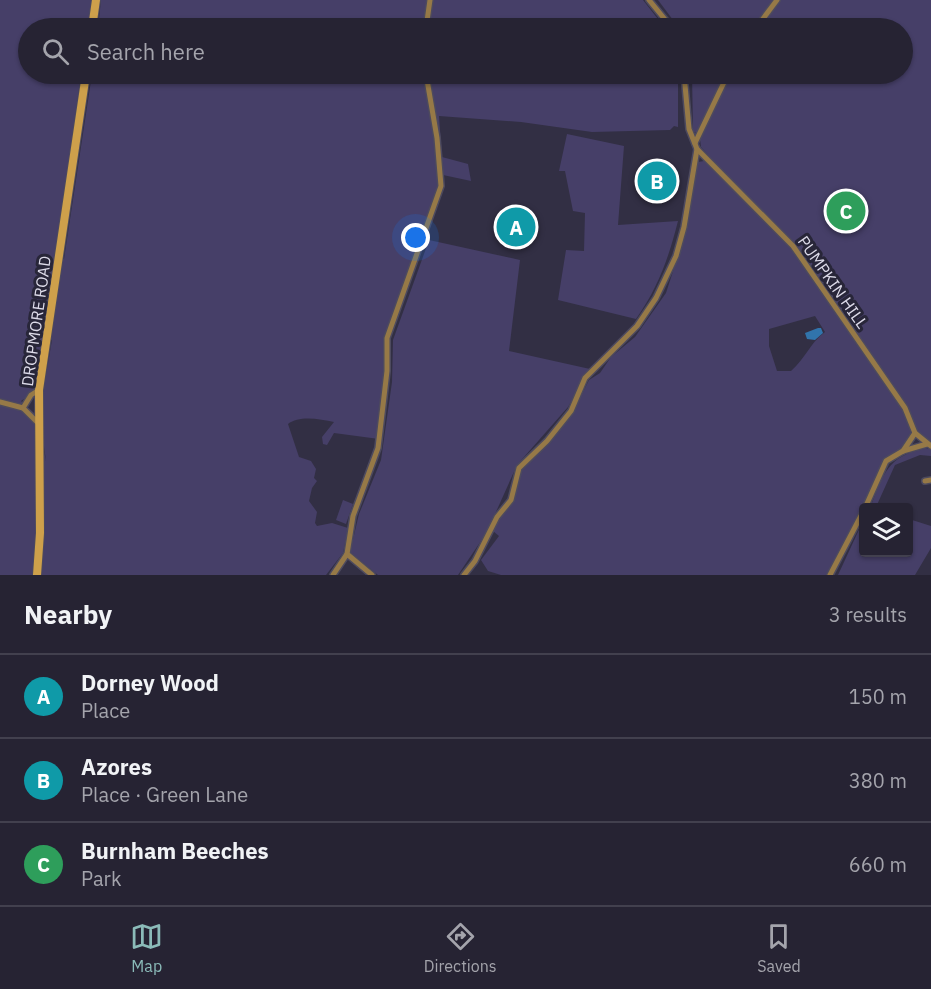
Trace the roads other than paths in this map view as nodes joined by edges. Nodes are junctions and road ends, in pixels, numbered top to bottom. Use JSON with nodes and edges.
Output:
{"nodes":[{"id":1,"x":96,"y":0,"type":"edge"},
{"id":2,"x":430,"y":0,"type":"edge"},
{"id":3,"x":649,"y":0,"type":"edge"},
{"id":4,"x":777,"y":0,"type":"edge"},
{"id":5,"x":93,"y":18,"type":"edge"},
{"id":6,"x":427,"y":18,"type":"edge"},
{"id":7,"x":664,"y":18,"type":"edge"},
{"id":8,"x":764,"y":18,"type":"edge"},
{"id":9,"x":85,"y":84,"type":"edge"},
{"id":10,"x":428,"y":84,"type":"edge"},
{"id":11,"x":685,"y":84,"type":"edge"},
{"id":12,"x":724,"y":84,"type":"edge"},
{"id":13,"x":696,"y":146,"type":"junction"},
{"id":14,"x":39,"y":390,"type":"junction"},
{"id":15,"x":0,"y":402,"type":"edge"},
{"id":16,"x":23,"y":408,"type":"junction"},
{"id":17,"x":39,"y":424,"type":"junction"},
{"id":18,"x":915,"y":433,"type":"junction"},
{"id":19,"x":929,"y":445,"type":"edge"},
{"id":20,"x":903,"y":451,"type":"junction"},
{"id":21,"x":866,"y":503,"type":"edge"},
{"id":22,"x":859,"y":518,"type":"edge"},
{"id":23,"x":347,"y":554,"type":"junction"},
{"id":24,"x":37,"y":575,"type":"edge"},
{"id":25,"x":333,"y":575,"type":"edge"},
{"id":26,"x":372,"y":575,"type":"edge"},
{"id":27,"x":464,"y":575,"type":"edge"},
{"id":28,"x":830,"y":575,"type":"edge"}],
"edges":[{"from":1,"to":5,"type":"street"},
{"from":2,"to":6,"type":"street"},
{"from":3,"to":7,"type":"street"},
{"from":4,"to":8,"type":"street"},
{"from":9,"to":14,"type":"street","name":"DROPMORE ROAD"},
{"from":10,"to":23,"type":"street"},
{"from":11,"to":13,"type":"street"},
{"from":12,"to":13,"type":"street"},
{"from":13,"to":18,"type":"street","name":"PUMPKIN HILL"},
{"from":13,"to":27,"type":"street"},
{"from":14,"to":16,"type":"street"},
{"from":14,"to":17,"type":"street","name":"DROPMORE ROAD"},
{"from":15,"to":16,"type":"street"},
{"from":16,"to":17,"type":"street"},
{"from":17,"to":24,"type":"street","name":"DROPMORE ROAD"},
{"from":18,"to":19,"type":"street","name":"PUMPKIN HILL"},
{"from":18,"to":20,"type":"street"},
{"from":19,"to":20,"type":"street"},
{"from":20,"to":21,"type":"street"},
{"from":22,"to":28,"type":"street"},
{"from":23,"to":25,"type":"street"},
{"from":23,"to":26,"type":"street"}]}
